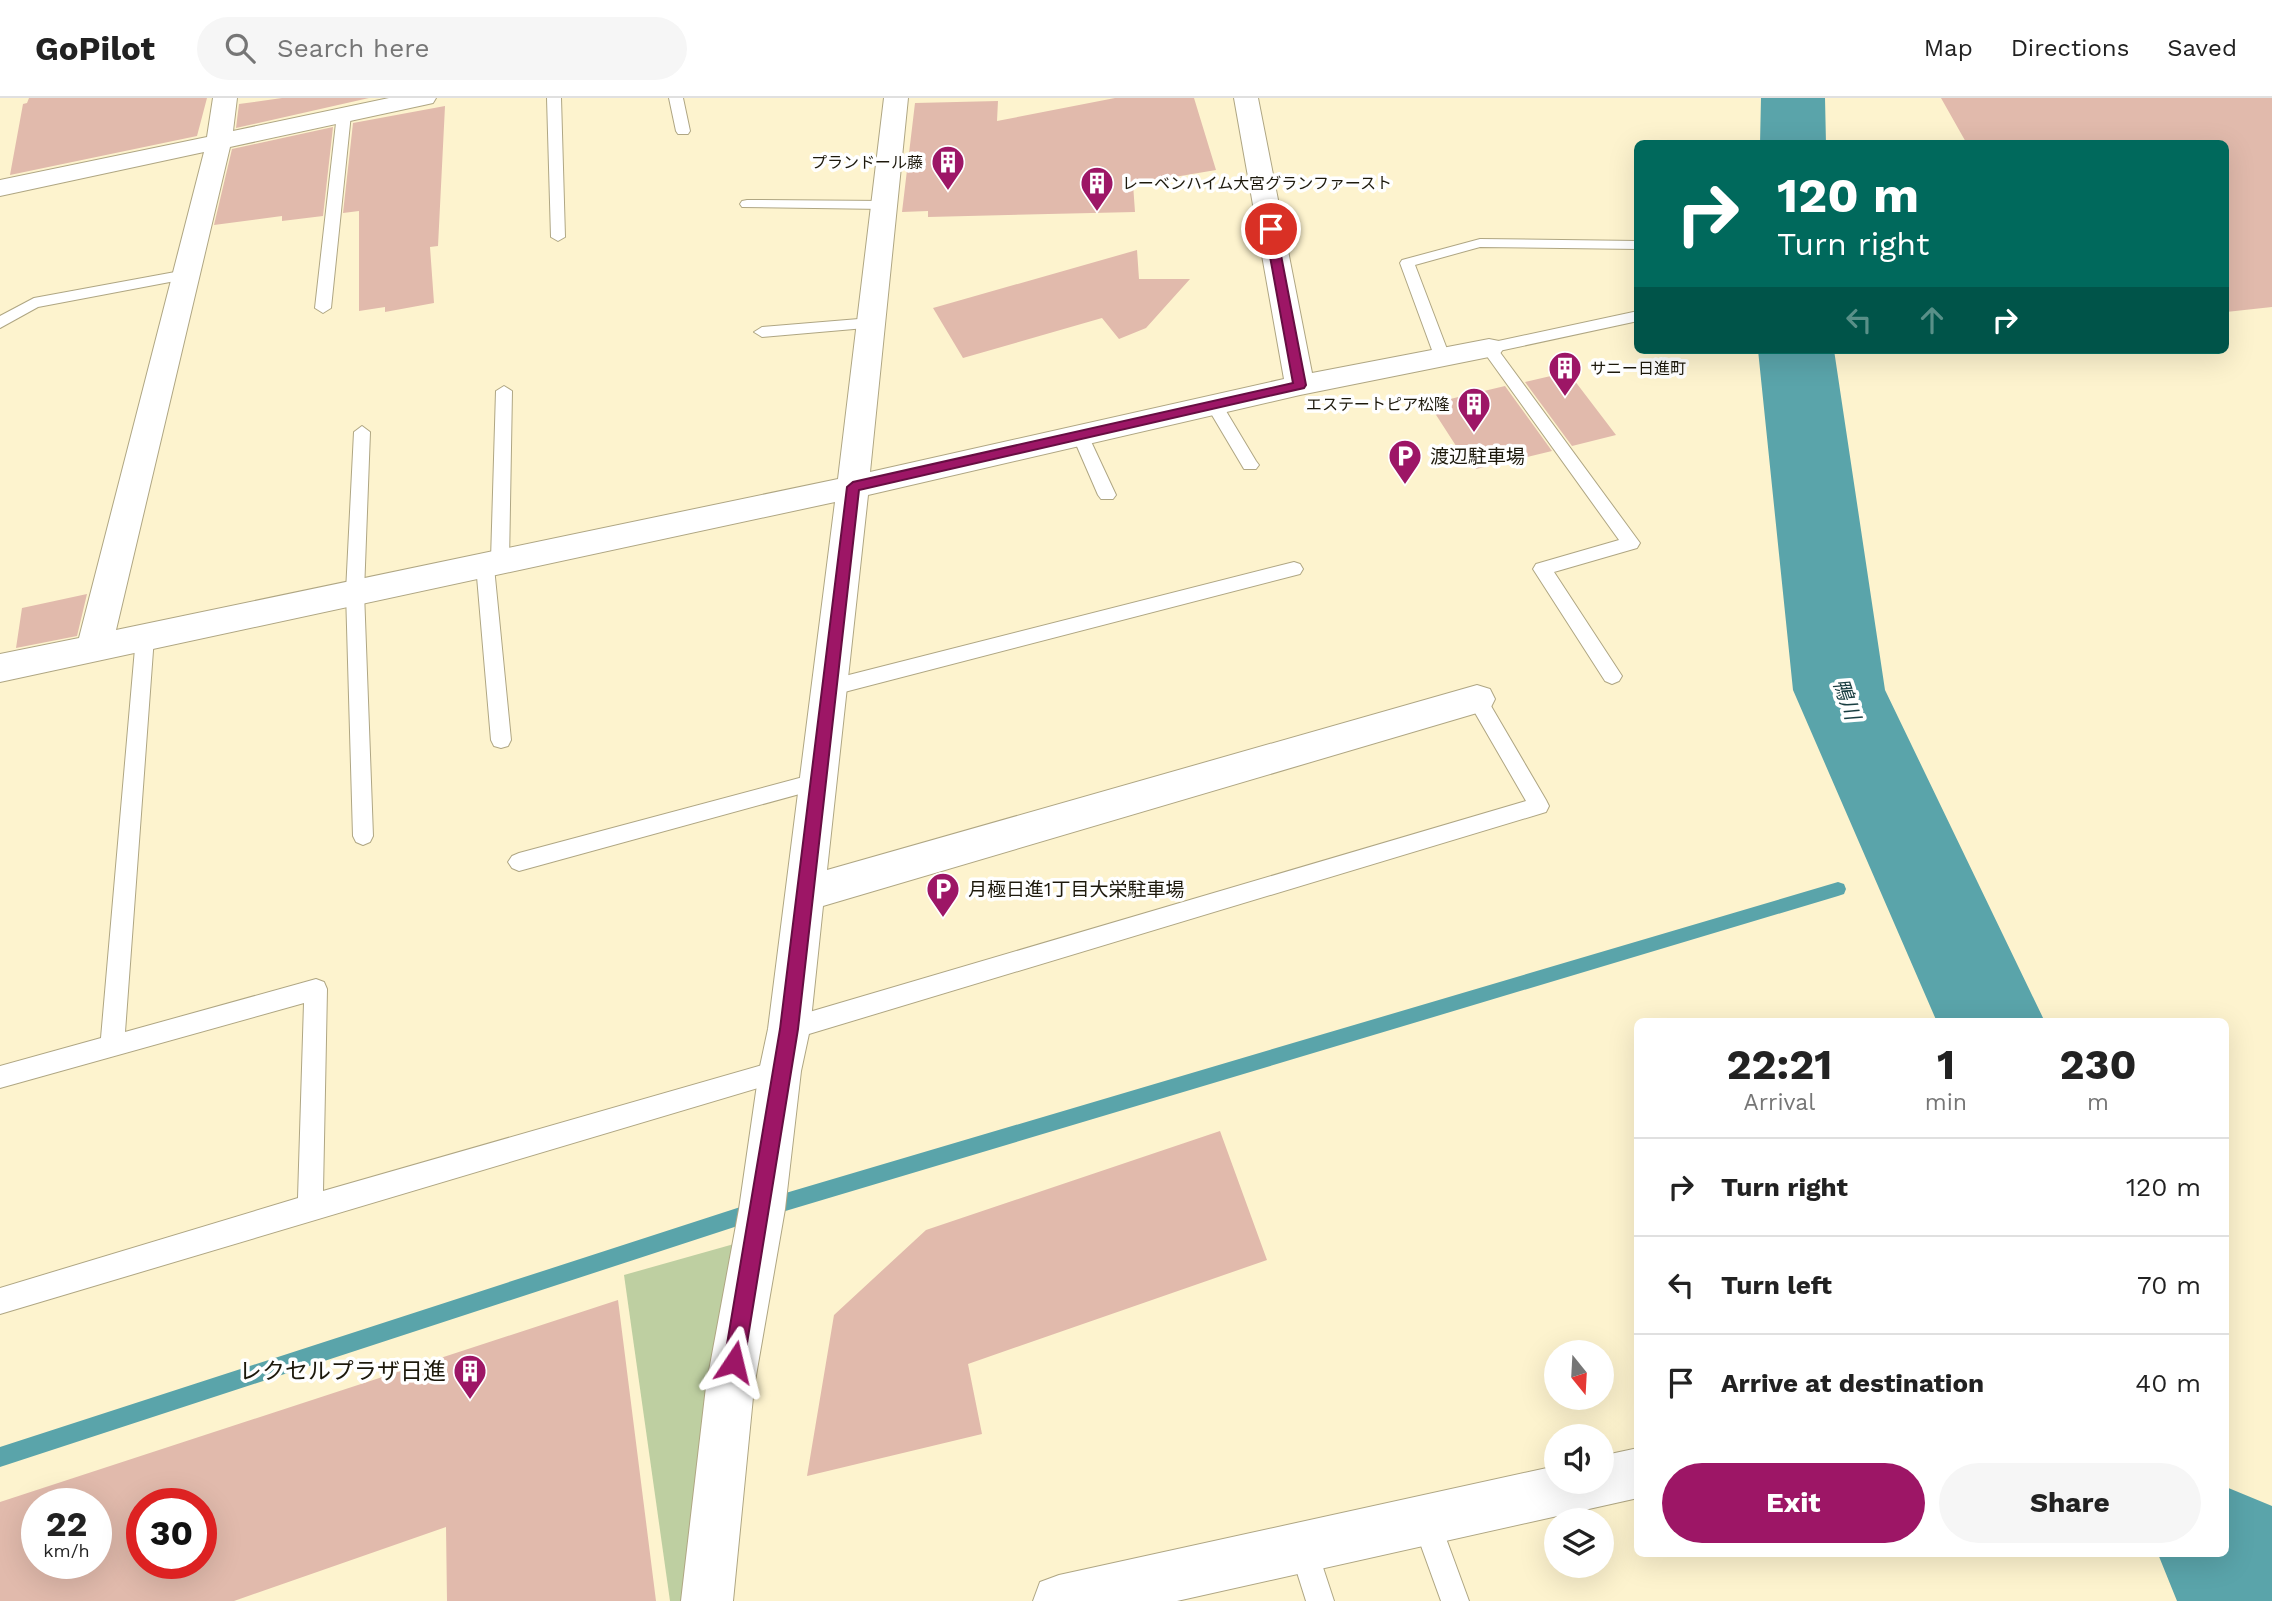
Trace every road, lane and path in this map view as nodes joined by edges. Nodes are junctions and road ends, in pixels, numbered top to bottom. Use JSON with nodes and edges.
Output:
{"nodes":[{"id":1,"x":225,"y":98,"type":"edge"},
{"id":2,"x":424,"y":98,"type":"edge"},
{"id":3,"x":554,"y":98,"type":"edge"},
{"id":4,"x":676,"y":98,"type":"edge"},
{"id":5,"x":895,"y":98,"type":"edge"},
{"id":6,"x":1246,"y":98,"type":"edge"},
{"id":7,"x":388,"y":102,"type":"edge"},
{"id":8,"x":344,"y":114,"type":"junction"},
{"id":9,"x":683,"y":131,"type":"dead end"},
{"id":10,"x":219,"y":140,"type":"junction"},
{"id":11,"x":0,"y":188,"type":"edge"},
{"id":12,"x":747,"y":204,"type":"dead end"},
{"id":13,"x":884,"y":205,"type":"junction"},
{"id":14,"x":558,"y":237,"type":"dead end"},
{"id":15,"x":1634,"y":245,"type":"edge"},
{"id":16,"x":186,"y":275,"type":"junction"},
{"id":17,"x":323,"y":308,"type":"dead end"},
{"id":18,"x":1634,"y":317,"type":"edge"},
{"id":19,"x":0,"y":323,"type":"edge"},
{"id":20,"x":871,"y":323,"type":"junction"},
{"id":21,"x":762,"y":332,"type":"dead end"},
{"id":22,"x":1489,"y":348,"type":"junction"},
{"id":23,"x":1442,"y":357,"type":"junction"},
{"id":24,"x":1300,"y":385,"type":"junction"},
{"id":25,"x":504,"y":391,"type":"dead end"},
{"id":26,"x":1214,"y":405,"type":"junction"},
{"id":27,"x":362,"y":432,"type":"dead end"},
{"id":28,"x":1080,"y":435,"type":"junction"},
{"id":29,"x":1250,"y":465,"type":"dead end"},
{"id":30,"x":853,"y":487,"type":"junction"},
{"id":31,"x":1107,"y":495,"type":"dead end"},
{"id":32,"x":493,"y":563,"type":"junction"},
{"id":33,"x":1294,"y":569,"type":"dead end"},
{"id":34,"x":355,"y":592,"type":"junction"},
{"id":35,"x":145,"y":637,"type":"junction"},
{"id":36,"x":94,"y":648,"type":"junction"},
{"id":37,"x":0,"y":668,"type":"edge"},
{"id":38,"x":1612,"y":676,"type":"dead end"},
{"id":39,"x":829,"y":688,"type":"junction"},
{"id":40,"x":1477,"y":699,"type":"joint"},
{"id":41,"x":501,"y":740,"type":"dead end"},
{"id":42,"x":818,"y":781,"type":"junction"},
{"id":43,"x":363,"y":836,"type":"dead end"},
{"id":44,"x":519,"y":862,"type":"dead end"},
{"id":45,"x":805,"y":894,"type":"junction"},
{"id":46,"x":112,"y":1046,"type":"junction"},
{"id":47,"x":785,"y":1050,"type":"junction"},
{"id":48,"x":0,"y":1077,"type":"edge"},
{"id":49,"x":310,"y":1207,"type":"junction"},
{"id":50,"x":0,"y":1301,"type":"edge"},
{"id":51,"x":1634,"y":1474,"type":"edge"},
{"id":52,"x":1614,"y":1479,"type":"edge"},
{"id":53,"x":1546,"y":1494,"type":"edge"},
{"id":54,"x":1426,"y":1521,"type":"junction"},
{"id":55,"x":1303,"y":1547,"type":"junction"},
{"id":56,"x":707,"y":1601,"type":"edge"},
{"id":57,"x":1059,"y":1601,"type":"edge"},
{"id":58,"x":1320,"y":1601,"type":"edge"},
{"id":59,"x":1455,"y":1601,"type":"edge"}],
"edges":[{"from":1,"to":10,"type":"street"},
{"from":2,"to":7,"type":"street"},
{"from":3,"to":14,"type":"lane"},
{"from":4,"to":9,"type":"lane"},
{"from":5,"to":13,"type":"street"},
{"from":6,"to":24,"type":"street"},
{"from":7,"to":8,"type":"street"},
{"from":8,"to":10,"type":"street"},
{"from":8,"to":17,"type":"lane"},
{"from":10,"to":11,"type":"street"},
{"from":10,"to":16,"type":"street"},
{"from":12,"to":13,"type":"lane"},
{"from":13,"to":20,"type":"street"},
{"from":15,"to":23,"type":"lane"},
{"from":16,"to":19,"type":"lane"},
{"from":16,"to":36,"type":"street"},
{"from":18,"to":22,"type":"lane"},
{"from":20,"to":21,"type":"lane"},
{"from":20,"to":30,"type":"street"},
{"from":22,"to":23,"type":"street"},
{"from":22,"to":38,"type":"lane"},
{"from":23,"to":24,"type":"street"},
{"from":24,"to":26,"type":"street"},
{"from":25,"to":32,"type":"lane"},
{"from":26,"to":28,"type":"street"},
{"from":26,"to":29,"type":"lane"},
{"from":27,"to":34,"type":"lane"},
{"from":28,"to":30,"type":"street"},
{"from":28,"to":31,"type":"lane"},
{"from":30,"to":32,"type":"street"},
{"from":30,"to":39,"type":"street"},
{"from":32,"to":34,"type":"street"},
{"from":32,"to":41,"type":"lane"},
{"from":33,"to":39,"type":"lane"},
{"from":34,"to":35,"type":"street"},
{"from":34,"to":43,"type":"lane"},
{"from":35,"to":36,"type":"street"},
{"from":35,"to":46,"type":"lane"},
{"from":36,"to":37,"type":"street"},
{"from":39,"to":42,"type":"street"},
{"from":40,"to":45,"type":"street"},
{"from":40,"to":47,"type":"lane"},
{"from":42,"to":44,"type":"lane"},
{"from":42,"to":45,"type":"street"},
{"from":45,"to":47,"type":"street"},
{"from":46,"to":48,"type":"lane"},
{"from":46,"to":49,"type":"lane"},
{"from":47,"to":49,"type":"lane"},
{"from":47,"to":56,"type":"street"},
{"from":49,"to":50,"type":"lane"},
{"from":51,"to":52,"type":"street"},
{"from":53,"to":54,"type":"street"},
{"from":54,"to":55,"type":"street"},
{"from":54,"to":59,"type":"lane"},
{"from":55,"to":57,"type":"street"},
{"from":55,"to":58,"type":"lane"}]}
